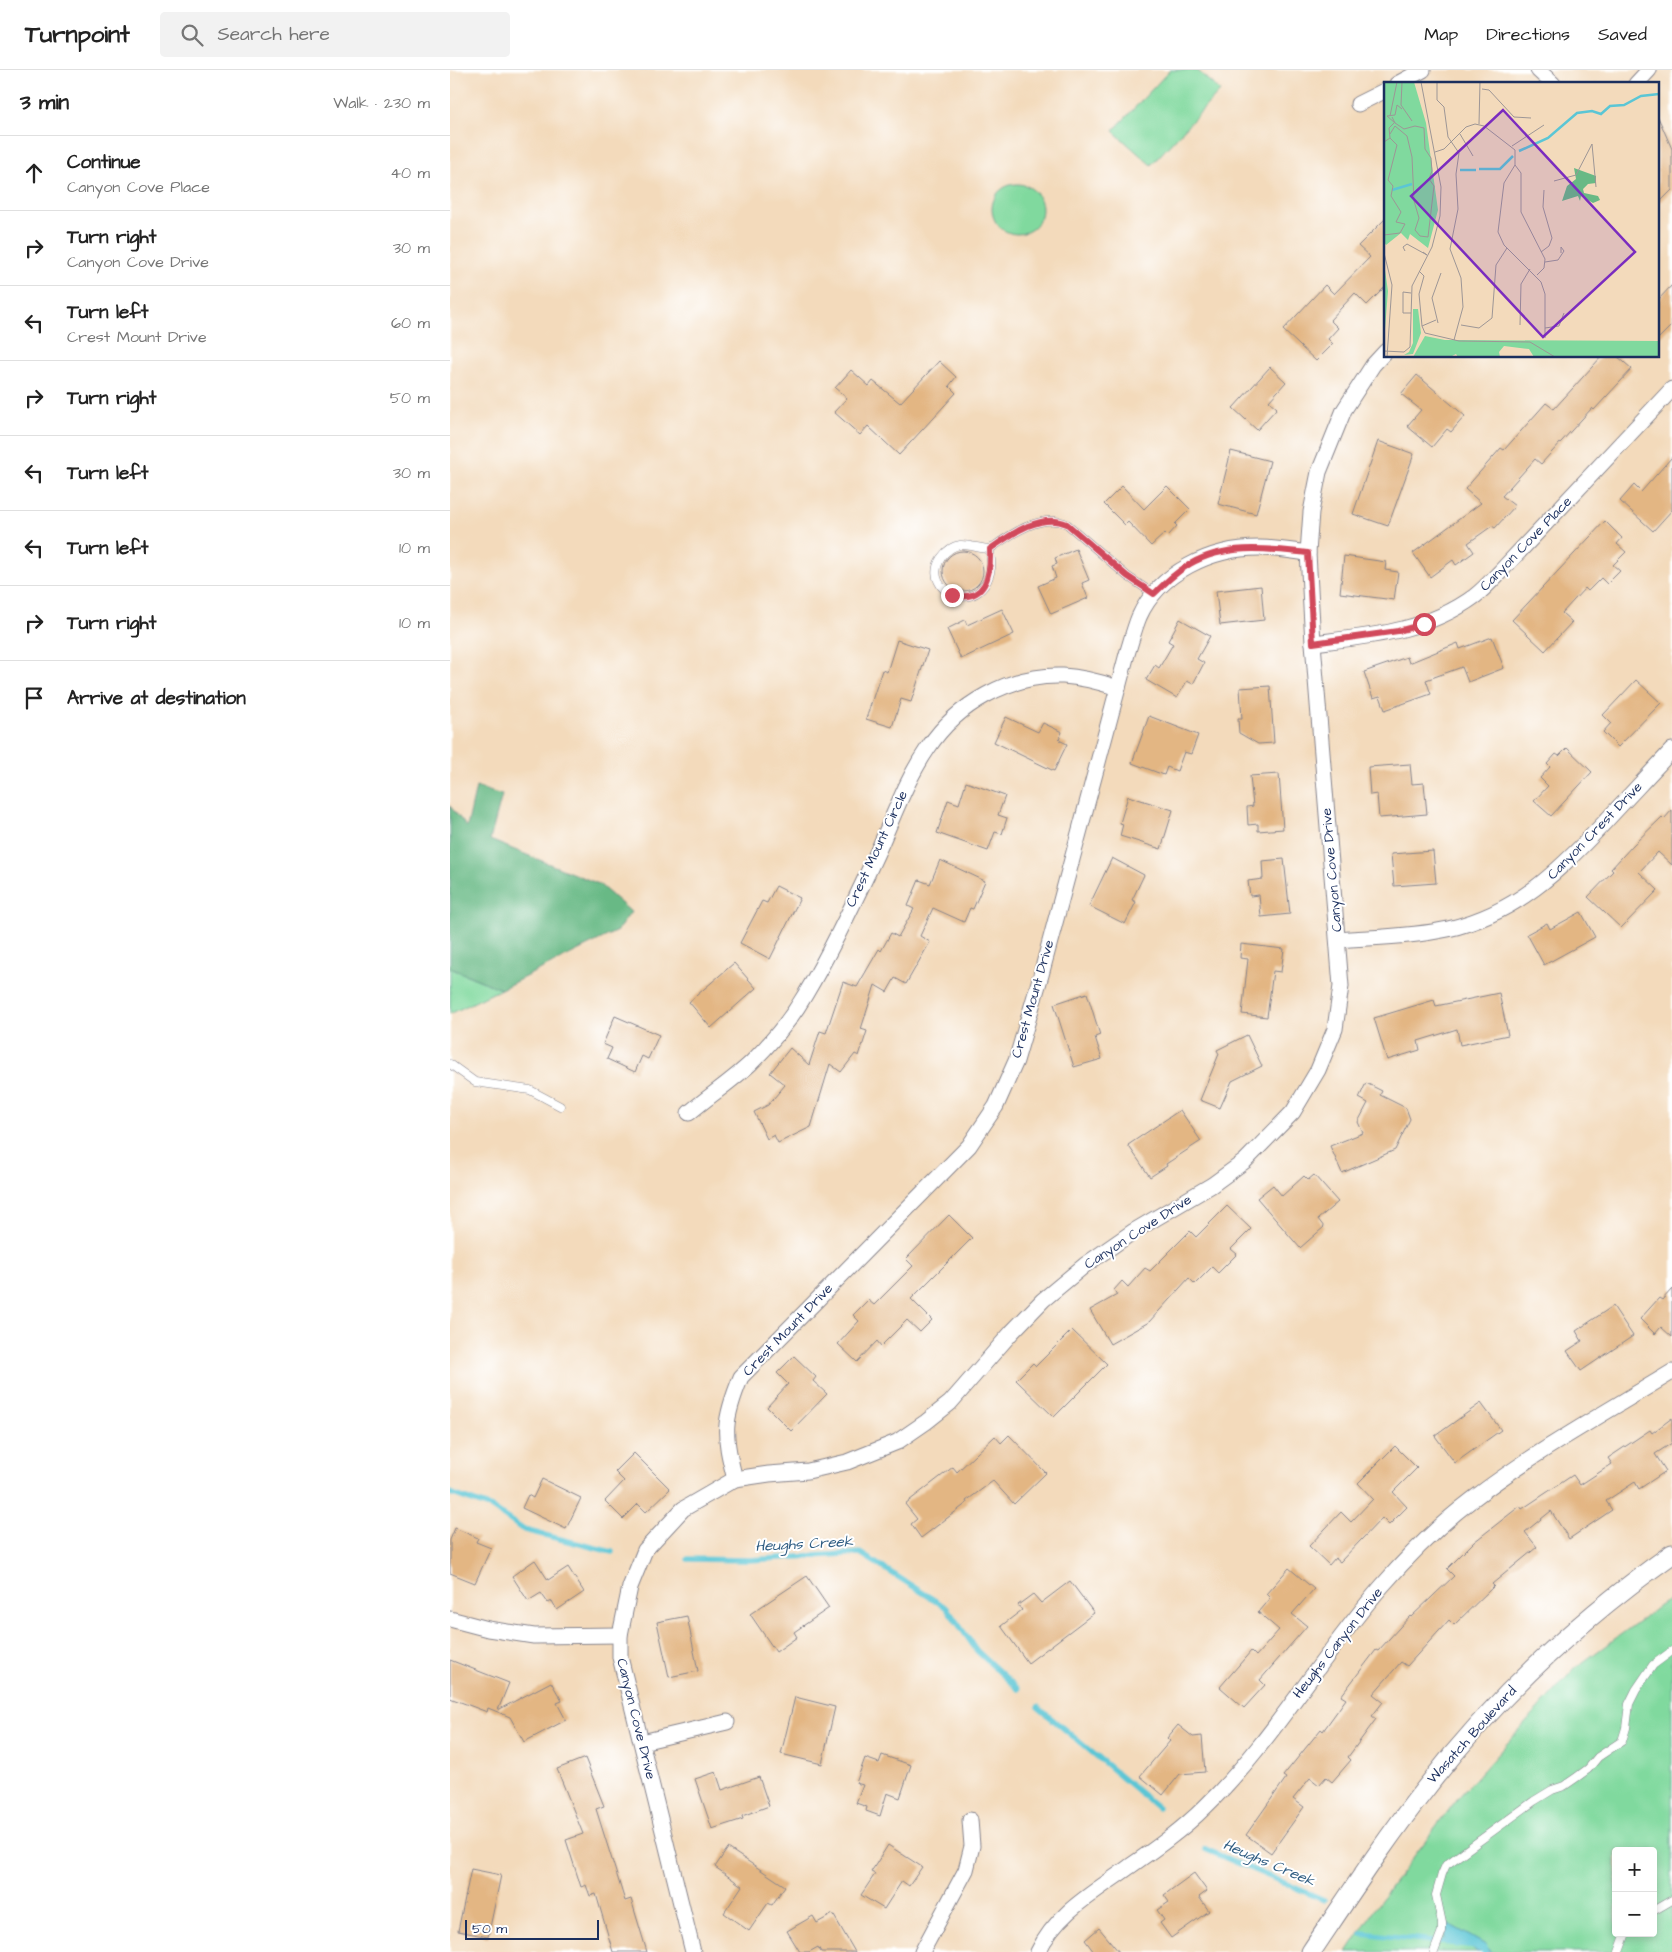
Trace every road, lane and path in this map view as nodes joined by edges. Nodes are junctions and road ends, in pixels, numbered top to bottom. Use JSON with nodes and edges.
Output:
{"nodes":[{"id":1,"x":1423,"y":70,"type":"edge"},
{"id":2,"x":1538,"y":70,"type":"edge"},
{"id":3,"x":1649,"y":70,"type":"edge"},
{"id":4,"x":1401,"y":82,"type":"edge"},
{"id":5,"x":1551,"y":82,"type":"edge"},
{"id":6,"x":1638,"y":82,"type":"edge"},
{"id":7,"x":1384,"y":91,"type":"edge"},
{"id":8,"x":1358,"y":104,"type":"dead end"},
{"id":9,"x":1384,"y":353,"type":"edge"},
{"id":10,"x":1672,"y":389,"type":"edge"},
{"id":11,"x":990,"y":549,"type":"junction"},
{"id":12,"x":1308,"y":553,"type":"junction"},
{"id":13,"x":1154,"y":594,"type":"junction"},
{"id":14,"x":1313,"y":643,"type":"junction"},
{"id":15,"x":1118,"y":688,"type":"junction"},
{"id":16,"x":1672,"y":750,"type":"edge"},
{"id":17,"x":1338,"y":940,"type":"junction"},
{"id":18,"x":450,"y":1064,"type":"edge"},
{"id":19,"x":560,"y":1106,"type":"dead end"},
{"id":20,"x":689,"y":1113,"type":"dead end"},
{"id":21,"x":1672,"y":1372,"type":"edge"},
{"id":22,"x":735,"y":1480,"type":"junction"},
{"id":23,"x":1672,"y":1554,"type":"edge"},
{"id":24,"x":450,"y":1619,"type":"edge"},
{"id":25,"x":620,"y":1635,"type":"junction"},
{"id":26,"x":1672,"y":1651,"type":"edge"},
{"id":27,"x":726,"y":1722,"type":"dead end"},
{"id":28,"x":642,"y":1742,"type":"junction"},
{"id":29,"x":970,"y":1820,"type":"dead end"},
{"id":30,"x":1672,"y":1900,"type":"edge"},
{"id":31,"x":1657,"y":1909,"type":"edge"},
{"id":32,"x":1625,"y":1937,"type":"edge"},
{"id":33,"x":693,"y":1952,"type":"edge"},
{"id":34,"x":922,"y":1952,"type":"edge"},
{"id":35,"x":1038,"y":1952,"type":"edge"},
{"id":36,"x":1311,"y":1952,"type":"edge"},
{"id":37,"x":1434,"y":1952,"type":"edge"},
{"id":38,"x":1619,"y":1952,"type":"edge"}],
"edges":[{"from":1,"to":4,"type":"street"},
{"from":2,"to":5,"type":"street"},
{"from":3,"to":6,"type":"street"},
{"from":7,"to":8,"type":"street"},
{"from":9,"to":12,"type":"street","name":"Canyon Cove Drive"},
{"from":10,"to":14,"type":"street","name":"Canyon Cove Place"},
{"from":11,"to":11,"type":"lane"},
{"from":11,"to":13,"type":"lane"},
{"from":12,"to":13,"type":"street","name":"Crest Mount Drive"},
{"from":12,"to":14,"type":"street","name":"Canyon Cove Drive"},
{"from":13,"to":15,"type":"street","name":"Crest Mount Drive"},
{"from":14,"to":17,"type":"street","name":"Canyon Cove Drive"},
{"from":15,"to":20,"type":"street","name":"Crest Mount Circle"},
{"from":15,"to":22,"type":"street","name":"Crest Mount Drive"},
{"from":16,"to":17,"type":"street","name":"Canyon Crest Drive"},
{"from":17,"to":22,"type":"street","name":"Canyon Cove Drive"},
{"from":18,"to":19,"type":"lane"},
{"from":21,"to":35,"type":"street","name":"Heughs Canyon Drive"},
{"from":22,"to":25,"type":"street","name":"Canyon Cove Drive"},
{"from":23,"to":36,"type":"street","name":"Wasatch Boulevard"},
{"from":24,"to":25,"type":"street"},
{"from":25,"to":28,"type":"street","name":"Canyon Cove Drive"},
{"from":26,"to":37,"type":"lane"},
{"from":27,"to":28,"type":"street"},
{"from":28,"to":33,"type":"street","name":"Canyon Cove Drive"},
{"from":29,"to":34,"type":"street"},
{"from":30,"to":31,"type":"lane"},
{"from":32,"to":38,"type":"lane"}]}
